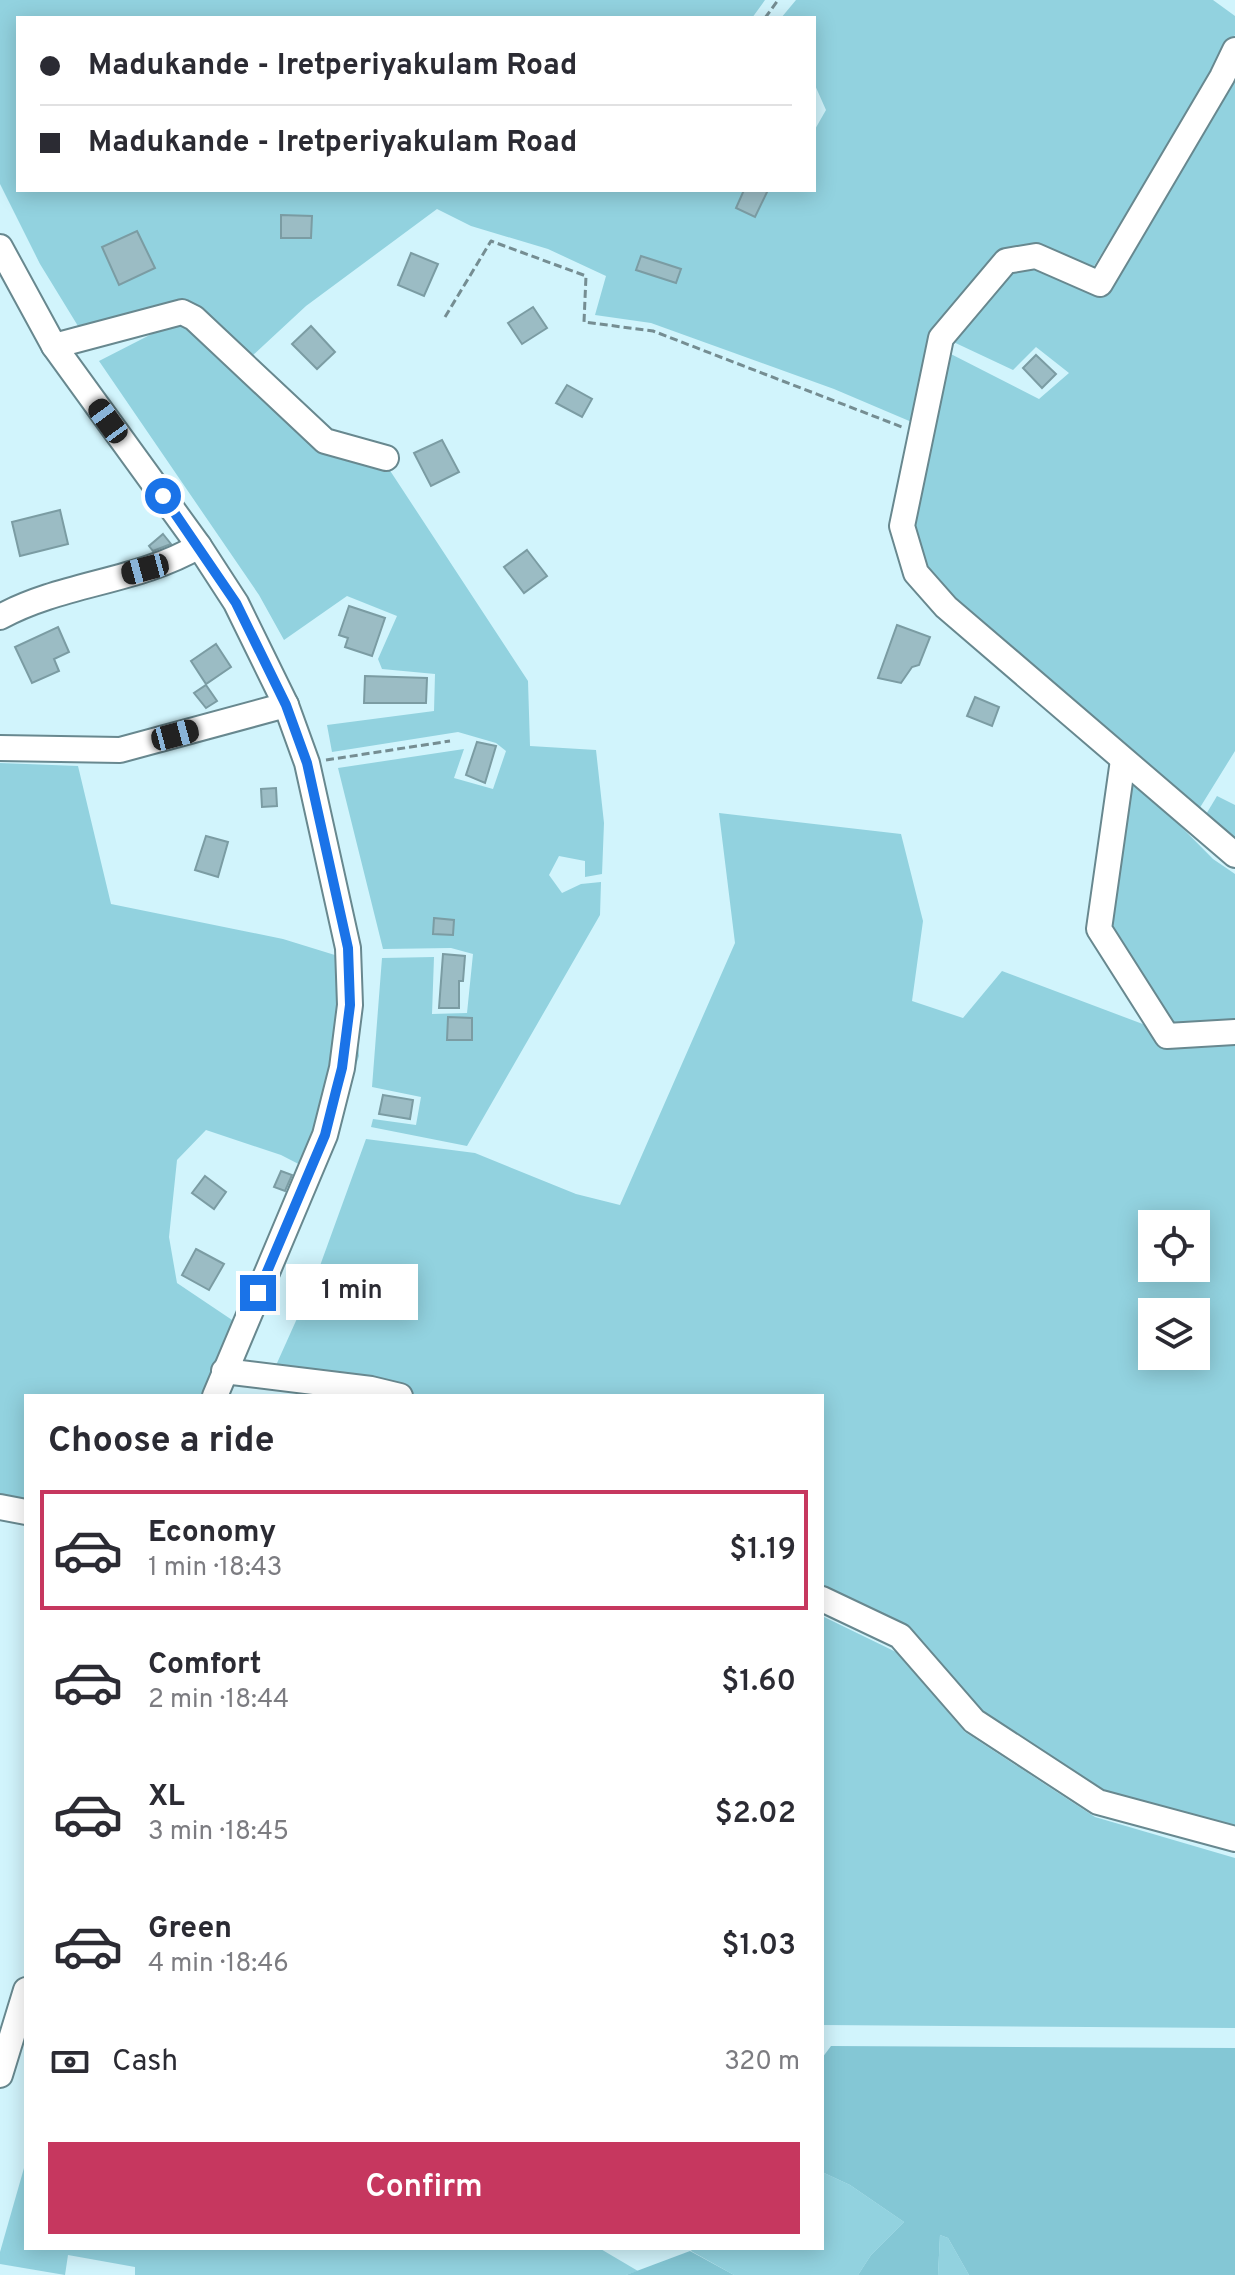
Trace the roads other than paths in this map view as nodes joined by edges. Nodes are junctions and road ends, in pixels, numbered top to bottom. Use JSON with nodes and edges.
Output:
{"nodes":[{"id":1,"x":1235,"y":50,"type":"edge"},
{"id":2,"x":0,"y":247,"type":"edge"},
{"id":3,"x":54,"y":346,"type":"junction"},
{"id":4,"x":386,"y":458,"type":"dead end"},
{"id":5,"x":199,"y":546,"type":"junction"},
{"id":6,"x":0,"y":617,"type":"edge"},
{"id":7,"x":286,"y":705,"type":"junction"},
{"id":8,"x":0,"y":748,"type":"edge"},
{"id":9,"x":1123,"y":760,"type":"junction"},
{"id":10,"x":1235,"y":855,"type":"edge"},
{"id":11,"x":1235,"y":1032,"type":"edge"},
{"id":12,"x":224,"y":1371,"type":"junction"},
{"id":13,"x":216,"y":1394,"type":"edge"},
{"id":14,"x":392,"y":1394,"type":"edge"},
{"id":15,"x":0,"y":1507,"type":"edge"},
{"id":16,"x":24,"y":1512,"type":"edge"},
{"id":17,"x":824,"y":1600,"type":"edge"},
{"id":18,"x":1235,"y":1839,"type":"edge"},
{"id":19,"x":24,"y":1994,"type":"edge"},
{"id":20,"x":6,"y":2035,"type":"edge"},
{"id":21,"x":0,"y":2075,"type":"edge"}],
"edges":[{"from":1,"to":9,"type":"street"},
{"from":2,"to":3,"type":"street"},
{"from":3,"to":4,"type":"street"},
{"from":3,"to":5,"type":"street"},
{"from":5,"to":6,"type":"street"},
{"from":5,"to":7,"type":"street"},
{"from":7,"to":8,"type":"street"},
{"from":7,"to":12,"type":"street"},
{"from":9,"to":10,"type":"street"},
{"from":9,"to":11,"type":"street"},
{"from":12,"to":13,"type":"street"},
{"from":12,"to":14,"type":"street"},
{"from":15,"to":16,"type":"street"},
{"from":17,"to":18,"type":"street"},
{"from":19,"to":20,"type":"street"},
{"from":20,"to":21,"type":"street"}]}
